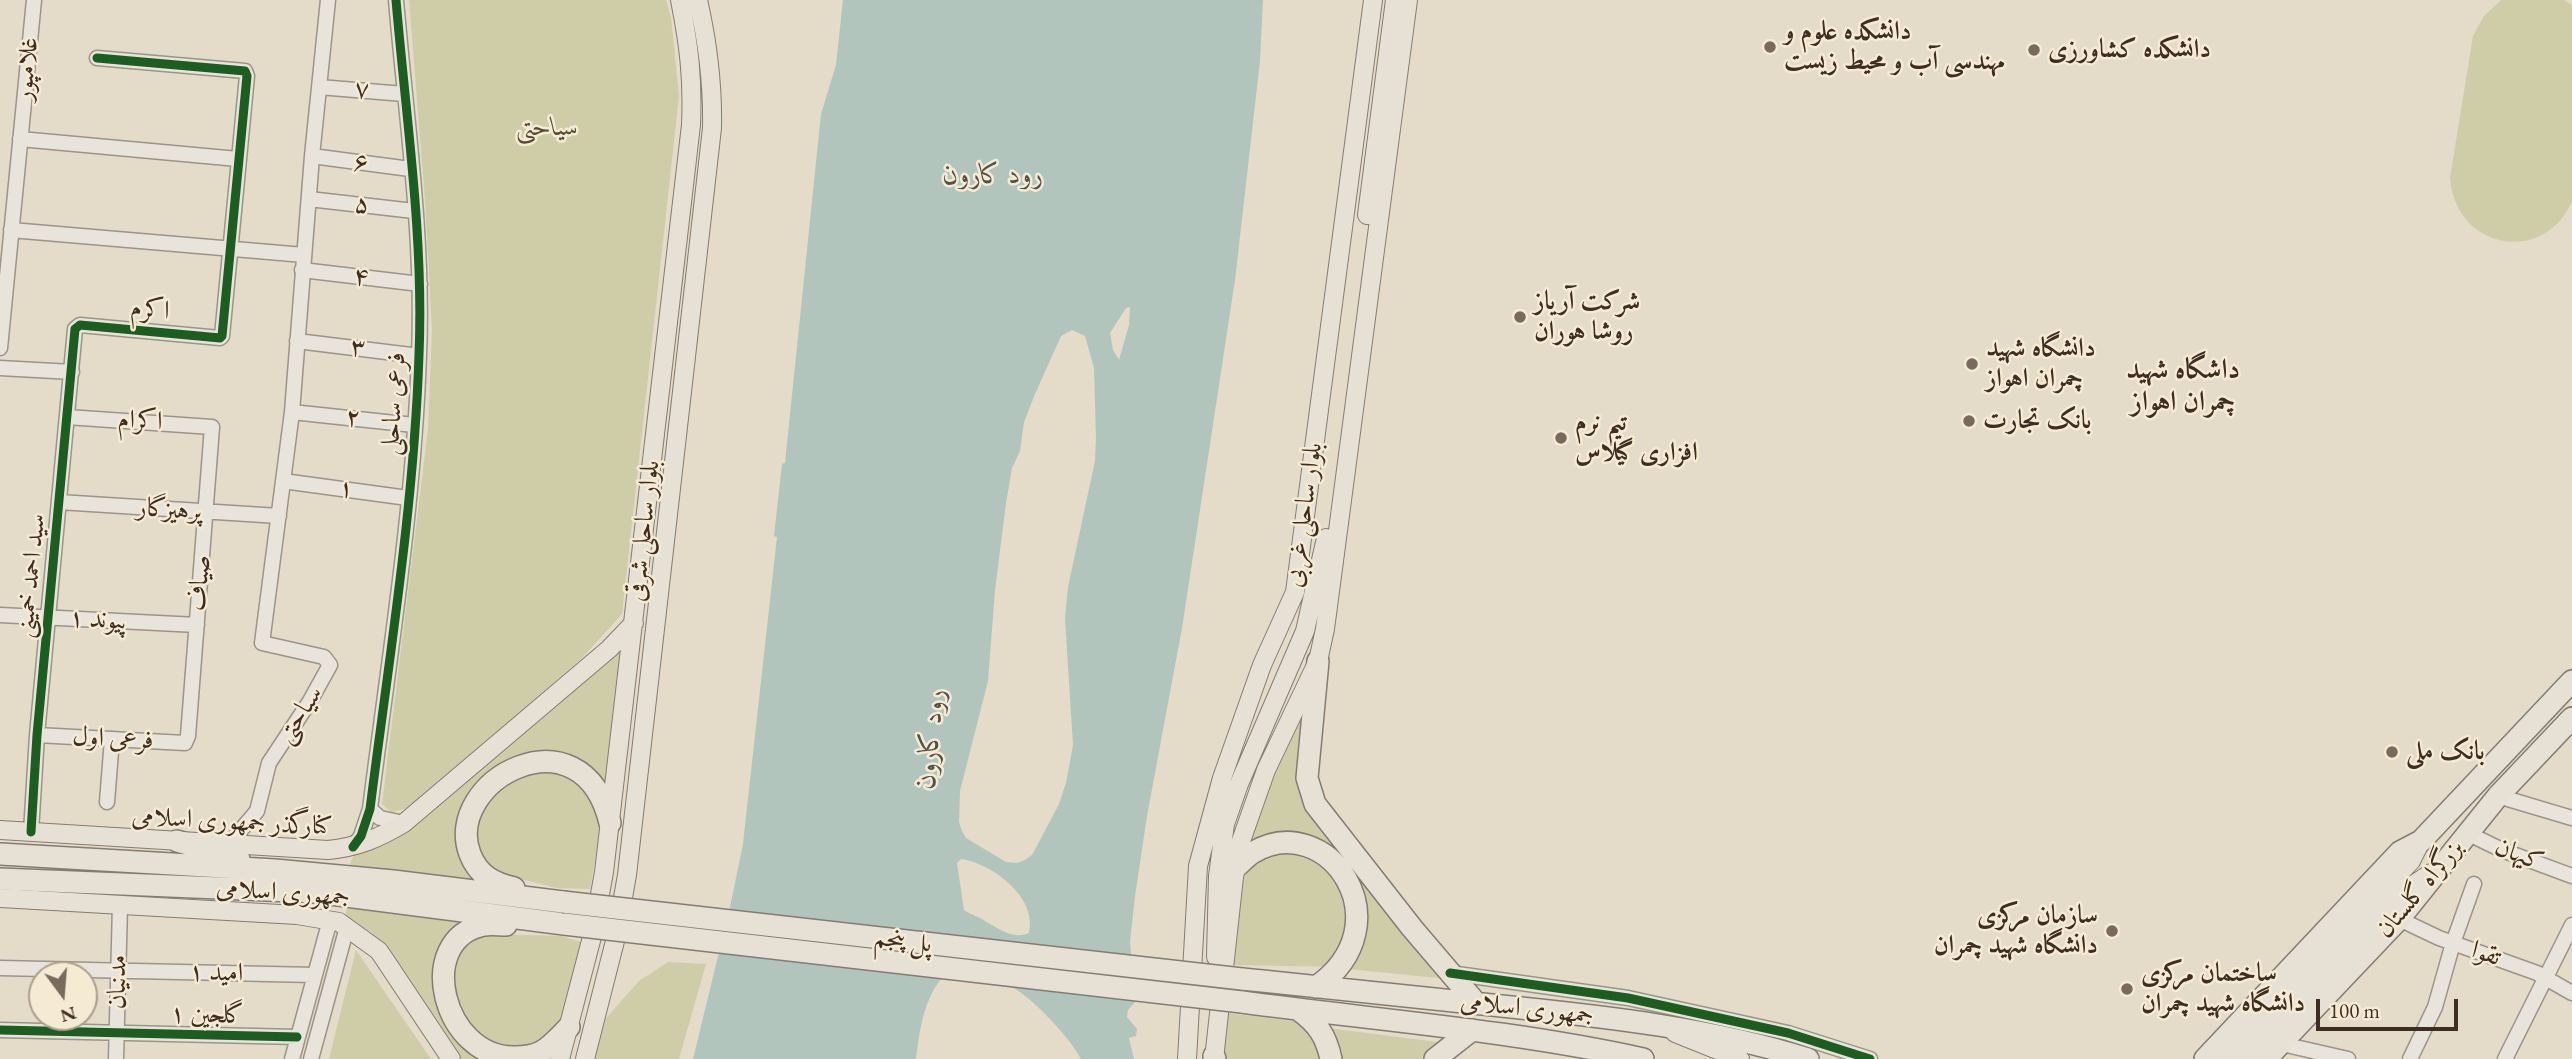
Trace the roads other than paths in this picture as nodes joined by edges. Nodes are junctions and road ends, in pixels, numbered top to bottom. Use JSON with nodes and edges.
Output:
{"nodes":[{"id":1,"x":34,"y":0,"type":"edge"},
{"id":2,"x":328,"y":0,"type":"edge"},
{"id":3,"x":396,"y":0,"type":"edge"},
{"id":4,"x":680,"y":0,"type":"edge"},
{"id":5,"x":698,"y":0,"type":"edge"},
{"id":6,"x":1373,"y":0,"type":"edge"},
{"id":7,"x":1395,"y":0,"type":"edge"},
{"id":8,"x":1408,"y":0,"type":"edge"},
{"id":9,"x":97,"y":58,"type":"dead end"},
{"id":10,"x":319,"y":87,"type":"junction"},
{"id":11,"x":404,"y":94,"type":"junction"},
{"id":12,"x":20,"y":139,"type":"junction"},
{"id":13,"x":312,"y":156,"type":"junction"},
{"id":14,"x":238,"y":159,"type":"junction"},
{"id":15,"x":410,"y":169,"type":"junction"},
{"id":16,"x":309,"y":199,"type":"junction"},
{"id":17,"x":414,"y":211,"type":"junction"},
{"id":18,"x":12,"y":230,"type":"junction"},
{"id":19,"x":230,"y":249,"type":"junction"},
{"id":20,"x":303,"y":262,"type":"junction"},
{"id":21,"x":419,"y":284,"type":"junction"},
{"id":22,"x":76,"y":326,"type":"joint"},
{"id":23,"x":297,"y":341,"type":"junction"},
{"id":24,"x":0,"y":348,"type":"edge"},
{"id":25,"x":419,"y":356,"type":"junction"},
{"id":26,"x":0,"y":368,"type":"edge"},
{"id":27,"x":72,"y":372,"type":"junction"},
{"id":28,"x":292,"y":412,"type":"junction"},
{"id":29,"x":68,"y":417,"type":"junction"},
{"id":30,"x":414,"y":425,"type":"junction"},
{"id":31,"x":212,"y":427,"type":"joint"},
{"id":32,"x":283,"y":481,"type":"junction"},
{"id":33,"x":408,"y":498,"type":"junction"},
{"id":34,"x":59,"y":502,"type":"junction"},
{"id":35,"x":206,"y":512,"type":"junction"},
{"id":36,"x":279,"y":516,"type":"junction"},
{"id":37,"x":636,"y":603,"type":"junction"},
{"id":38,"x":658,"y":605,"type":"junction"},
{"id":39,"x":0,"y":615,"type":"edge"},
{"id":40,"x":48,"y":618,"type":"junction"},
{"id":41,"x":634,"y":622,"type":"junction"},
{"id":42,"x":197,"y":625,"type":"junction"},
{"id":43,"x":1318,"y":661,"type":"junction"},
{"id":44,"x":2572,"y":681,"type":"edge"},
{"id":45,"x":2568,"y":728,"type":"edge"},
{"id":46,"x":37,"y":735,"type":"junction"},
{"id":47,"x":112,"y":739,"type":"junction"},
{"id":48,"x":188,"y":740,"type":"joint"},
{"id":49,"x":2498,"y":796,"type":"junction"},
{"id":50,"x":107,"y":802,"type":"dead end"},
{"id":51,"x":370,"y":809,"type":"junction"},
{"id":52,"x":2572,"y":817,"type":"edge"},
{"id":53,"x":404,"y":823,"type":"junction"},
{"id":54,"x":610,"y":823,"type":"junction"},
{"id":55,"x":0,"y":830,"type":"edge"},
{"id":56,"x":31,"y":832,"type":"junction"},
{"id":57,"x":2467,"y":833,"type":"junction"},
{"id":58,"x":177,"y":841,"type":"junction"},
{"id":59,"x":2421,"y":841,"type":"junction"},
{"id":60,"x":229,"y":844,"type":"junction"},
{"id":61,"x":354,"y":847,"type":"junction"},
{"id":62,"x":0,"y":854,"type":"edge"},
{"id":63,"x":1236,"y":867,"type":"junction"},
{"id":64,"x":2437,"y":869,"type":"junction"},
{"id":65,"x":275,"y":870,"type":"junction"},
{"id":66,"x":2572,"y":876,"type":"edge"},
{"id":67,"x":1,"y":884,"type":"edge"},
{"id":68,"x":2474,"y":884,"type":"dead end"},
{"id":69,"x":229,"y":888,"type":"junction"},
{"id":70,"x":563,"y":902,"type":"junction"},
{"id":71,"x":120,"y":905,"type":"junction"},
{"id":72,"x":193,"y":909,"type":"junction"},
{"id":73,"x":2399,"y":919,"type":"junction"},
{"id":74,"x":330,"y":920,"type":"junction"},
{"id":75,"x":564,"y":925,"type":"junction"},
{"id":76,"x":347,"y":927,"type":"junction"},
{"id":77,"x":2570,"y":934,"type":"edge"},
{"id":78,"x":2453,"y":943,"type":"junction"},
{"id":79,"x":0,"y":968,"type":"edge"},
{"id":80,"x":118,"y":971,"type":"junction"},
{"id":81,"x":1450,"y":973,"type":"junction"},
{"id":82,"x":314,"y":975,"type":"junction"},
{"id":83,"x":2546,"y":978,"type":"junction"},
{"id":84,"x":1242,"y":979,"type":"joint"},
{"id":85,"x":1316,"y":987,"type":"junction"},
{"id":86,"x":2572,"y":993,"type":"edge"},
{"id":87,"x":1242,"y":1002,"type":"joint"},
{"id":88,"x":1476,"y":1003,"type":"junction"},
{"id":89,"x":1299,"y":1010,"type":"junction"},
{"id":90,"x":1218,"y":1023,"type":"junction"},
{"id":91,"x":1659,"y":1025,"type":"junction"},
{"id":92,"x":569,"y":1027,"type":"junction"},
{"id":93,"x":0,"y":1030,"type":"edge"},
{"id":94,"x":1472,"y":1030,"type":"junction"},
{"id":95,"x":117,"y":1035,"type":"junction"},
{"id":96,"x":297,"y":1037,"type":"junction"},
{"id":97,"x":2267,"y":1042,"type":"edge"},
{"id":98,"x":1214,"y":1058,"type":"edge"},
{"id":99,"x":116,"y":1059,"type":"edge"},
{"id":100,"x":292,"y":1059,"type":"edge"},
{"id":101,"x":311,"y":1059,"type":"edge"},
{"id":102,"x":452,"y":1059,"type":"edge"},
{"id":103,"x":560,"y":1059,"type":"edge"},
{"id":104,"x":585,"y":1059,"type":"edge"},
{"id":105,"x":1187,"y":1059,"type":"edge"},
{"id":106,"x":1331,"y":1059,"type":"edge"},
{"id":107,"x":1435,"y":1059,"type":"edge"},
{"id":108,"x":1643,"y":1059,"type":"edge"},
{"id":109,"x":1740,"y":1059,"type":"edge"},
{"id":110,"x":1808,"y":1059,"type":"edge"},
{"id":111,"x":1870,"y":1059,"type":"edge"},
{"id":112,"x":2205,"y":1059,"type":"edge"},
{"id":113,"x":2227,"y":1059,"type":"edge"},
{"id":114,"x":2244,"y":1059,"type":"edge"},
{"id":115,"x":2256,"y":1059,"type":"edge"},
{"id":116,"x":2348,"y":1059,"type":"edge"},
{"id":117,"x":2410,"y":1059,"type":"edge"},
{"id":118,"x":2505,"y":1059,"type":"edge"}],
"edges":[{"from":1,"to":12,"type":"street","name":"غلامپور"},
{"from":2,"to":10,"type":"street","name":"سیاحتی"},
{"from":3,"to":11,"type":"street","name":"فرعی ساحلی"},
{"from":4,"to":37,"type":"main road","name":"بلوار ساحلی شرقی"},
{"from":5,"to":38,"type":"main road","name":"بلوار ساحلی شرقی"},
{"from":6,"to":105,"type":"main road","name":"بلوار ساحلی غربی"},
{"from":7,"to":90,"type":"main road","name":"بلوار ساحلی غربی"},
{"from":8,"to":43,"type":"main road","name":"بلوار ساحلی غربی"},
{"from":9,"to":14,"type":"street"},
{"from":10,"to":11,"type":"street","name":"۷"},
{"from":10,"to":13,"type":"street","name":"سیاحتی"},
{"from":11,"to":15,"type":"street","name":"فرعی ساحلی"},
{"from":12,"to":14,"type":"street"},
{"from":12,"to":18,"type":"street","name":"غلامپور"},
{"from":13,"to":15,"type":"street","name":"۶"},
{"from":13,"to":16,"type":"street","name":"سیاحتی"},
{"from":14,"to":19,"type":"street"},
{"from":15,"to":17,"type":"street","name":"فرعی ساحلی"},
{"from":16,"to":17,"type":"street","name":"۵"},
{"from":16,"to":20,"type":"street","name":"سیاحتی"},
{"from":17,"to":21,"type":"street","name":"فرعی ساحلی"},
{"from":18,"to":19,"type":"street","name":"۴"},
{"from":18,"to":24,"type":"street","name":"غلامپور"},
{"from":19,"to":20,"type":"street","name":"۴"},
{"from":19,"to":22,"type":"street","name":"اکرم"},
{"from":20,"to":21,"type":"street","name":"۴"},
{"from":20,"to":23,"type":"street","name":"سیاحتی"},
{"from":21,"to":25,"type":"street","name":"فرعی ساحلی"},
{"from":22,"to":27,"type":"street","name":"سید احمد خمینی"},
{"from":23,"to":25,"type":"street","name":"۳"},
{"from":23,"to":28,"type":"street","name":"سیاحتی"},
{"from":25,"to":30,"type":"street","name":"فرعی ساحلی"},
{"from":26,"to":27,"type":"street"},
{"from":27,"to":29,"type":"street","name":"سید احمد خمینی"},
{"from":28,"to":30,"type":"street","name":"۲"},
{"from":28,"to":32,"type":"street","name":"سیاحتی"},
{"from":29,"to":31,"type":"street","name":"اکرام"},
{"from":29,"to":34,"type":"street","name":"سید احمد خمینی"},
{"from":30,"to":33,"type":"street","name":"فرعی ساحلی"},
{"from":31,"to":35,"type":"street","name":"صیاف"},
{"from":32,"to":33,"type":"street","name":"۱"},
{"from":32,"to":36,"type":"street","name":"سیاحتی"},
{"from":33,"to":51,"type":"street","name":"فرعی ساحلی"},
{"from":34,"to":35,"type":"street","name":"پرهیزگار"},
{"from":34,"to":40,"type":"street","name":"سید احمد خمینی"},
{"from":35,"to":36,"type":"street","name":"پرهیزگار"},
{"from":35,"to":42,"type":"street","name":"صیاف"},
{"from":36,"to":60,"type":"street","name":"سیاحتی"},
{"from":37,"to":38,"type":"main road"},
{"from":37,"to":41,"type":"main road","name":"بلوار ساحلی شرقی"},
{"from":38,"to":104,"type":"main road","name":"بلوار ساحلی شرقی"},
{"from":39,"to":40,"type":"street","name":"پیوند ۱"},
{"from":40,"to":42,"type":"street","name":"پیوند ۱"},
{"from":40,"to":46,"type":"street","name":"سید احمد خمینی"},
{"from":41,"to":53,"type":"main road","name":"کنارگذر جمهوری اسلامی"},
{"from":41,"to":54,"type":"main road","name":"بلوار ساحلی شرقی"},
{"from":42,"to":48,"type":"street","name":"صیاف"},
{"from":43,"to":63,"type":"main road","name":"بلوار ساحلی غربی"},
{"from":43,"to":81,"type":"highway"},
{"from":44,"to":59,"type":"highway","name":"بزرگراه گلستان"},
{"from":45,"to":49,"type":"highway","name":"بزرگراه گلستان"},
{"from":46,"to":47,"type":"street","name":"فرعی اول"},
{"from":46,"to":56,"type":"street","name":"سید احمد خمینی"},
{"from":47,"to":48,"type":"street","name":"فرعی اول"},
{"from":47,"to":50,"type":"street"},
{"from":49,"to":52,"type":"street"},
{"from":49,"to":57,"type":"highway","name":"بزرگراه گلستان"},
{"from":51,"to":53,"type":"street"},
{"from":51,"to":61,"type":"street","name":"فرعی ساحلی"},
{"from":53,"to":61,"type":"main road","name":"کنارگذر جمهوری اسلامی"},
{"from":54,"to":70,"type":"highway"},
{"from":54,"to":92,"type":"main road","name":"بلوار ساحلی شرقی"},
{"from":55,"to":56,"type":"main road","name":"کنارگذر جمهوری اسلامی"},
{"from":56,"to":58,"type":"main road","name":"کنارگذر جمهوری اسلامی"},
{"from":57,"to":64,"type":"highway","name":"بزرگراه گلستان"},
{"from":57,"to":66,"type":"street","name":"کیهان"},
{"from":58,"to":60,"type":"main road","name":"کنارگذر جمهوری اسلامی"},
{"from":58,"to":65,"type":"highway"},
{"from":59,"to":97,"type":"main road"},
{"from":59,"to":112,"type":"highway","name":"بزرگراه گلستان"},
{"from":60,"to":61,"type":"main road","name":"کنارگذر جمهوری اسلامی"},
{"from":62,"to":65,"type":"highway","name":"جمهوری اسلامی"},
{"from":63,"to":85,"type":"highway"},
{"from":63,"to":90,"type":"main road","name":"بلوار ساحلی غربی"},
{"from":64,"to":73,"type":"highway","name":"بزرگراه گلستان"},
{"from":64,"to":97,"type":"main road"},
{"from":65,"to":70,"type":"highway","name":"جمهوری اسلامی"},
{"from":67,"to":69,"type":"highway","name":"جمهوری اسلامی"},
{"from":67,"to":71,"type":"main road"},
{"from":68,"to":78,"type":"street"},
{"from":69,"to":72,"type":"main road"},
{"from":69,"to":75,"type":"highway","name":"جمهوری اسلامی"},
{"from":70,"to":84,"type":"highway","name":"پل پنجم","bridge":true},
{"from":71,"to":72,"type":"main road"},
{"from":71,"to":80,"type":"street","name":"مدنیان"},
{"from":72,"to":74,"type":"main road"},
{"from":73,"to":78,"type":"street","name":"تقوا"},
{"from":73,"to":97,"type":"highway","name":"بزرگراه گلستان"},
{"from":74,"to":76,"type":"main road"},
{"from":74,"to":82,"type":"street"},
{"from":75,"to":87,"type":"highway","name":"پل پنجم","bridge":true},
{"from":75,"to":92,"type":"highway"},
{"from":76,"to":101,"type":"street"},
{"from":76,"to":102,"type":"main road"},
{"from":77,"to":83,"type":"street"},
{"from":78,"to":83,"type":"street","name":"تقوا"},
{"from":78,"to":117,"type":"street"},
{"from":79,"to":80,"type":"street","name":"امید ۱"},
{"from":80,"to":82,"type":"street","name":"امید ۱"},
{"from":80,"to":95,"type":"street","name":"مدنیان"},
{"from":81,"to":88,"type":"highway"},
{"from":81,"to":111,"type":"street"},
{"from":82,"to":96,"type":"street"},
{"from":83,"to":86,"type":"street","name":"تقوا"},
{"from":83,"to":118,"type":"street"},
{"from":84,"to":85,"type":"highway","name":"جمهوری اسلامی"},
{"from":85,"to":88,"type":"highway","name":"جمهوری اسلامی"},
{"from":87,"to":89,"type":"highway","name":"جمهوری اسلامی"},
{"from":88,"to":91,"type":"highway","name":"جمهوری اسلامی"},
{"from":89,"to":94,"type":"highway","name":"جمهوری اسلامی"},
{"from":89,"to":106,"type":"highway"},
{"from":90,"to":98,"type":"main road","name":"بلوار ساحلی غربی"},
{"from":91,"to":109,"type":"main road"},
{"from":91,"to":110,"type":"highway","name":"جمهوری اسلامی"},
{"from":92,"to":103,"type":"main road","name":"بلوار ساحلی شرقی"},
{"from":93,"to":95,"type":"street","name":"گلجین ۱"},
{"from":94,"to":107,"type":"highway"},
{"from":94,"to":108,"type":"highway","name":"جمهوری اسلامی"},
{"from":95,"to":96,"type":"street","name":"گلجین ۱"},
{"from":95,"to":99,"type":"street","name":"مدنیان"},
{"from":96,"to":100,"type":"street"},
{"from":97,"to":113,"type":"main road"},
{"from":97,"to":114,"type":"main road"},
{"from":97,"to":115,"type":"highway"},
{"from":97,"to":116,"type":"street"}]}
